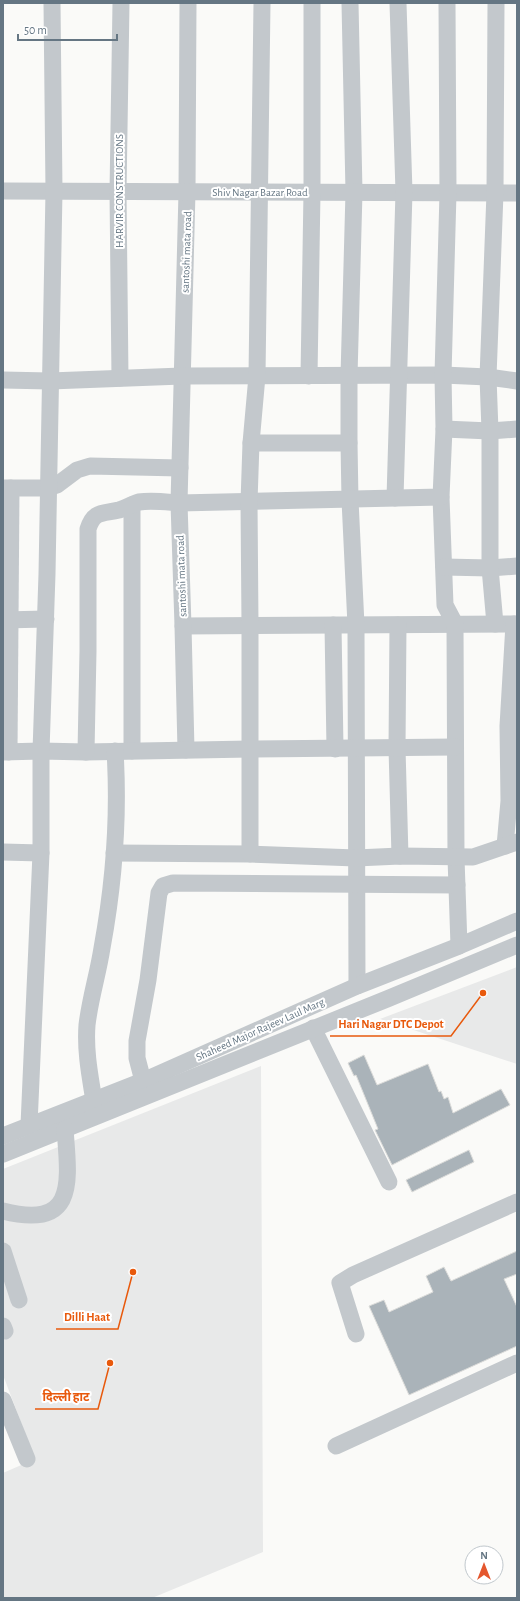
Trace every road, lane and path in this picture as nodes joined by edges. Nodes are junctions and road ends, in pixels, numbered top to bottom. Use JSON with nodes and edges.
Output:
{"nodes":[{"id":1,"x":52,"y":3,"type":"edge"},
{"id":2,"x":122,"y":3,"type":"edge"},
{"id":3,"x":188,"y":3,"type":"edge"},
{"id":4,"x":262,"y":3,"type":"edge"},
{"id":5,"x":312,"y":3,"type":"edge"},
{"id":6,"x":350,"y":3,"type":"edge"},
{"id":7,"x":398,"y":3,"type":"edge"},
{"id":8,"x":447,"y":3,"type":"edge"},
{"id":9,"x":496,"y":3,"type":"edge"},
{"id":10,"x":3,"y":191,"type":"edge"},
{"id":11,"x":54,"y":191,"type":"junction"},
{"id":12,"x":118,"y":192,"type":"junction"},
{"id":13,"x":188,"y":192,"type":"junction"},
{"id":14,"x":259,"y":192,"type":"junction"},
{"id":15,"x":312,"y":192,"type":"junction"},
{"id":16,"x":354,"y":192,"type":"junction"},
{"id":17,"x":404,"y":192,"type":"junction"},
{"id":18,"x":448,"y":193,"type":"junction"},
{"id":19,"x":495,"y":193,"type":"junction"},
{"id":20,"x":517,"y":193,"type":"edge"},
{"id":21,"x":443,"y":375,"type":"junction"},
{"id":22,"x":182,"y":376,"type":"junction"},
{"id":23,"x":257,"y":376,"type":"junction"},
{"id":24,"x":309,"y":376,"type":"junction"},
{"id":25,"x":349,"y":376,"type":"junction"},
{"id":26,"x":398,"y":376,"type":"junction"},
{"id":27,"x":488,"y":377,"type":"junction"},
{"id":28,"x":120,"y":378,"type":"junction"},
{"id":29,"x":3,"y":380,"type":"edge"},
{"id":30,"x":50,"y":381,"type":"junction"},
{"id":31,"x":517,"y":381,"type":"edge"},
{"id":32,"x":444,"y":429,"type":"junction"},
{"id":33,"x":517,"y":429,"type":"edge"},
{"id":34,"x":490,"y":431,"type":"junction"},
{"id":35,"x":251,"y":443,"type":"junction"},
{"id":36,"x":349,"y":443,"type":"junction"},
{"id":37,"x":180,"y":468,"type":"junction"},
{"id":38,"x":7,"y":488,"type":"edge"},
{"id":39,"x":48,"y":488,"type":"junction"},
{"id":40,"x":441,"y":497,"type":"junction"},
{"id":41,"x":395,"y":498,"type":"junction"},
{"id":42,"x":350,"y":500,"type":"junction"},
{"id":43,"x":249,"y":502,"type":"junction"},
{"id":44,"x":179,"y":503,"type":"junction"},
{"id":45,"x":132,"y":505,"type":"junction"},
{"id":46,"x":517,"y":566,"type":"edge"},
{"id":47,"x":444,"y":567,"type":"junction"},
{"id":48,"x":490,"y":568,"type":"junction"},
{"id":49,"x":46,"y":619,"type":"junction"},
{"id":50,"x":6,"y":620,"type":"edge"},
{"id":51,"x":455,"y":624,"type":"junction"},
{"id":52,"x":495,"y":624,"type":"junction"},
{"id":53,"x":515,"y":624,"type":"edge"},
{"id":54,"x":250,"y":625,"type":"junction"},
{"id":55,"x":333,"y":625,"type":"junction"},
{"id":56,"x":356,"y":625,"type":"junction"},
{"id":57,"x":398,"y":625,"type":"junction"},
{"id":58,"x":183,"y":626,"type":"junction"},
{"id":59,"x":456,"y":747,"type":"junction"},
{"id":60,"x":358,"y":748,"type":"junction"},
{"id":61,"x":397,"y":748,"type":"junction"},
{"id":62,"x":250,"y":749,"type":"junction"},
{"id":63,"x":336,"y":749,"type":"junction"},
{"id":64,"x":186,"y":750,"type":"junction"},
{"id":65,"x":41,"y":751,"type":"junction"},
{"id":66,"x":115,"y":751,"type":"junction"},
{"id":67,"x":132,"y":751,"type":"junction"},
{"id":68,"x":6,"y":752,"type":"edge"},
{"id":69,"x":86,"y":752,"type":"junction"},
{"id":70,"x":513,"y":800,"type":"edge"},
{"id":71,"x":511,"y":844,"type":"edge"},
{"id":72,"x":3,"y":852,"type":"edge"},
{"id":73,"x":41,"y":853,"type":"junction"},
{"id":74,"x":114,"y":853,"type":"junction"},
{"id":75,"x":250,"y":854,"type":"junction"},
{"id":76,"x":400,"y":856,"type":"junction"},
{"id":77,"x":356,"y":858,"type":"junction"},
{"id":78,"x":456,"y":858,"type":"junction"},
{"id":79,"x":457,"y":885,"type":"junction"},
{"id":80,"x":356,"y":886,"type":"junction"},
{"id":81,"x":517,"y":921,"type":"edge"},
{"id":82,"x":517,"y":944,"type":"edge"},
{"id":83,"x":459,"y":946,"type":"junction"},
{"id":84,"x":357,"y":986,"type":"junction"},
{"id":85,"x":313,"y":1028,"type":"junction"},
{"id":86,"x":144,"y":1081,"type":"junction"},
{"id":87,"x":94,"y":1101,"type":"junction"},
{"id":88,"x":29,"y":1125,"type":"junction"},
{"id":89,"x":65,"y":1129,"type":"junction"},
{"id":90,"x":3,"y":1136,"type":"edge"},
{"id":91,"x":3,"y":1154,"type":"edge"},
{"id":92,"x":389,"y":1182,"type":"dead end"},
{"id":93,"x":517,"y":1202,"type":"edge"},
{"id":94,"x":3,"y":1211,"type":"edge"},
{"id":95,"x":3,"y":1251,"type":"edge"},
{"id":96,"x":19,"y":1300,"type":"dead end"},
{"id":97,"x":356,"y":1334,"type":"dead end"},
{"id":98,"x":517,"y":1363,"type":"edge"},
{"id":99,"x":3,"y":1400,"type":"edge"},
{"id":100,"x":336,"y":1446,"type":"dead end"},
{"id":101,"x":27,"y":1459,"type":"dead end"}],
"edges":[{"from":1,"to":11,"type":"street"},
{"from":2,"to":12,"type":"street","name":"HARVIR CONSTRUCTIONS"},
{"from":3,"to":13,"type":"street","name":"santoshi mata road"},
{"from":4,"to":14,"type":"street"},
{"from":5,"to":15,"type":"street"},
{"from":6,"to":16,"type":"street"},
{"from":7,"to":17,"type":"street"},
{"from":8,"to":18,"type":"street"},
{"from":9,"to":19,"type":"street"},
{"from":10,"to":11,"type":"street","name":"Shiv Nagar Bazar Road"},
{"from":11,"to":12,"type":"street","name":"Shiv Nagar Bazar Road"},
{"from":11,"to":30,"type":"street"},
{"from":12,"to":13,"type":"street","name":"Shiv Nagar Bazar Road"},
{"from":12,"to":28,"type":"street","name":"HARVIR CONSTRUCTIONS"},
{"from":13,"to":14,"type":"street","name":"Shiv Nagar Bazar Road"},
{"from":13,"to":22,"type":"street","name":"santoshi mata road"},
{"from":14,"to":15,"type":"street","name":"Shiv Nagar Bazar Road"},
{"from":14,"to":23,"type":"street"},
{"from":15,"to":16,"type":"street","name":"Shiv Nagar Bazar Road"},
{"from":15,"to":24,"type":"street"},
{"from":16,"to":17,"type":"street","name":"Shiv Nagar Bazar Road"},
{"from":16,"to":25,"type":"street"},
{"from":17,"to":18,"type":"street","name":"Shiv Nagar Bazar Road"},
{"from":17,"to":26,"type":"street"},
{"from":18,"to":19,"type":"street","name":"Shiv Nagar Bazar Road"},
{"from":18,"to":21,"type":"street"},
{"from":19,"to":20,"type":"street","name":"Shiv Nagar Bazar Road"},
{"from":19,"to":27,"type":"street"},
{"from":21,"to":26,"type":"street"},
{"from":21,"to":27,"type":"street"},
{"from":21,"to":32,"type":"street"},
{"from":22,"to":23,"type":"street"},
{"from":22,"to":28,"type":"street"},
{"from":22,"to":37,"type":"street","name":"santoshi mata road"},
{"from":23,"to":24,"type":"street"},
{"from":23,"to":35,"type":"street"},
{"from":24,"to":25,"type":"street"},
{"from":25,"to":26,"type":"street"},
{"from":25,"to":36,"type":"street"},
{"from":26,"to":41,"type":"street"},
{"from":27,"to":31,"type":"street"},
{"from":27,"to":34,"type":"street"},
{"from":28,"to":30,"type":"street"},
{"from":29,"to":30,"type":"street"},
{"from":30,"to":39,"type":"street"},
{"from":32,"to":34,"type":"street"},
{"from":32,"to":40,"type":"street"},
{"from":33,"to":34,"type":"street"},
{"from":34,"to":48,"type":"street"},
{"from":35,"to":36,"type":"street"},
{"from":35,"to":43,"type":"street"},
{"from":36,"to":42,"type":"street"},
{"from":37,"to":39,"type":"street"},
{"from":37,"to":44,"type":"street","name":"santoshi mata road"},
{"from":38,"to":39,"type":"street"},
{"from":38,"to":50,"type":"street"},
{"from":39,"to":49,"type":"street"},
{"from":40,"to":41,"type":"street"},
{"from":40,"to":47,"type":"street"},
{"from":41,"to":42,"type":"street"},
{"from":42,"to":43,"type":"street"},
{"from":42,"to":56,"type":"street"},
{"from":43,"to":44,"type":"street"},
{"from":43,"to":54,"type":"street"},
{"from":44,"to":45,"type":"street"},
{"from":44,"to":58,"type":"street","name":"santoshi mata road"},
{"from":45,"to":67,"type":"street"},
{"from":45,"to":69,"type":"street"},
{"from":46,"to":48,"type":"street"},
{"from":47,"to":48,"type":"street"},
{"from":47,"to":51,"type":"street"},
{"from":48,"to":52,"type":"street"},
{"from":49,"to":50,"type":"street"},
{"from":49,"to":65,"type":"street"},
{"from":50,"to":68,"type":"street"},
{"from":51,"to":52,"type":"street","name":"santoshi mata road"},
{"from":51,"to":57,"type":"street","name":"santoshi mata road"},
{"from":51,"to":59,"type":"street"},
{"from":52,"to":53,"type":"street","name":"santoshi mata road"},
{"from":53,"to":70,"type":"street"},
{"from":54,"to":55,"type":"street","name":"santoshi mata road"},
{"from":54,"to":58,"type":"street","name":"santoshi mata road"},
{"from":54,"to":62,"type":"street"},
{"from":55,"to":56,"type":"street","name":"santoshi mata road"},
{"from":55,"to":63,"type":"street"},
{"from":56,"to":57,"type":"street","name":"santoshi mata road"},
{"from":56,"to":60,"type":"street"},
{"from":57,"to":61,"type":"street"},
{"from":58,"to":64,"type":"street"},
{"from":59,"to":61,"type":"street"},
{"from":59,"to":78,"type":"street"},
{"from":60,"to":61,"type":"street"},
{"from":60,"to":63,"type":"street"},
{"from":60,"to":77,"type":"street"},
{"from":61,"to":76,"type":"street"},
{"from":62,"to":63,"type":"street"},
{"from":62,"to":64,"type":"street"},
{"from":62,"to":75,"type":"street"},
{"from":64,"to":67,"type":"street"},
{"from":65,"to":68,"type":"street"},
{"from":65,"to":69,"type":"street"},
{"from":65,"to":73,"type":"street"},
{"from":66,"to":67,"type":"street"},
{"from":66,"to":69,"type":"street"},
{"from":66,"to":74,"type":"street"},
{"from":70,"to":71,"type":"street"},
{"from":71,"to":78,"type":"street"},
{"from":72,"to":73,"type":"street"},
{"from":73,"to":88,"type":"street"},
{"from":74,"to":75,"type":"street"},
{"from":74,"to":87,"type":"street"},
{"from":75,"to":77,"type":"street"},
{"from":76,"to":77,"type":"street"},
{"from":76,"to":78,"type":"street"},
{"from":77,"to":80,"type":"street"},
{"from":78,"to":79,"type":"street"},
{"from":79,"to":80,"type":"street"},
{"from":79,"to":83,"type":"street"},
{"from":80,"to":84,"type":"street"},
{"from":80,"to":86,"type":"street"},
{"from":81,"to":83,"type":"street","name":"Shaheed Major Rajeev Laul Marg"},
{"from":82,"to":85,"type":"street","name":"Shaheed Major Rajeev Laul Marg"},
{"from":83,"to":84,"type":"street","name":"Shaheed Major Rajeev Laul Marg"},
{"from":84,"to":86,"type":"street","name":"Shaheed Major Rajeev Laul Marg"},
{"from":85,"to":89,"type":"street","name":"Shaheed Major Rajeev Laul Marg"},
{"from":85,"to":92,"type":"street"},
{"from":86,"to":87,"type":"street","name":"Shaheed Major Rajeev Laul Marg"},
{"from":87,"to":88,"type":"street","name":"Shaheed Major Rajeev Laul Marg"},
{"from":88,"to":90,"type":"street","name":"Shaheed Major Rajeev Laul Marg"},
{"from":89,"to":91,"type":"street","name":"Shaheed Major Rajeev Laul Marg"},
{"from":89,"to":94,"type":"street"},
{"from":93,"to":97,"type":"street"},
{"from":95,"to":96,"type":"street"},
{"from":98,"to":100,"type":"street"},
{"from":99,"to":101,"type":"street"}]}
